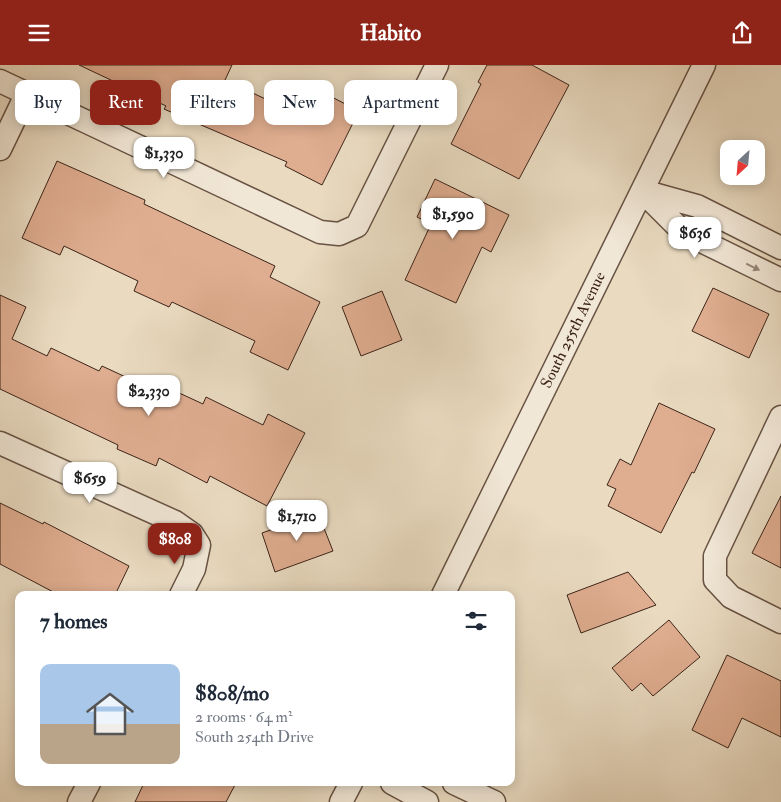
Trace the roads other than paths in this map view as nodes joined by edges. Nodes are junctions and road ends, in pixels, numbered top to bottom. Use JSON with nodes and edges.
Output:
{"nodes":[{"id":1,"x":437,"y":65,"type":"edge"},
{"id":2,"x":704,"y":65,"type":"edge"},
{"id":3,"x":0,"y":81,"type":"edge"},
{"id":4,"x":15,"y":88,"type":"edge"},
{"id":5,"x":15,"y":118,"type":"edge"},
{"id":6,"x":80,"y":118,"type":"edge"},
{"id":7,"x":0,"y":149,"type":"edge"},
{"id":8,"x":642,"y":191,"type":"junction"},
{"id":9,"x":781,"y":248,"type":"edge"},
{"id":10,"x":781,"y":280,"type":"edge"},
{"id":11,"x":781,"y":417,"type":"edge"},
{"id":12,"x":0,"y":443,"type":"edge"},
{"id":13,"x":183,"y":591,"type":"edge"},
{"id":14,"x":445,"y":591,"type":"edge"},
{"id":15,"x":781,"y":622,"type":"edge"},
{"id":16,"x":87,"y":786,"type":"edge"},
{"id":17,"x":349,"y":786,"type":"edge"},
{"id":18,"x":398,"y":786,"type":"edge"},
{"id":19,"x":460,"y":786,"type":"edge"},
{"id":20,"x":79,"y":802,"type":"edge"},
{"id":21,"x":341,"y":802,"type":"edge"},
{"id":22,"x":427,"y":802,"type":"edge"},
{"id":23,"x":494,"y":802,"type":"edge"}],
"edges":[{"from":1,"to":6,"type":"street"},
{"from":2,"to":8,"type":"street","name":"South 255th Avenue"},
{"from":3,"to":4,"type":"street"},
{"from":5,"to":7,"type":"street"},
{"from":8,"to":9,"type":"street"},
{"from":8,"to":10,"type":"street","one_way":true},
{"from":8,"to":14,"type":"street","name":"South 255th Avenue"},
{"from":11,"to":15,"type":"street"},
{"from":12,"to":13,"type":"street"},
{"from":16,"to":20,"type":"street"},
{"from":17,"to":21,"type":"street"},
{"from":18,"to":22,"type":"street"},
{"from":19,"to":23,"type":"street"}]}
